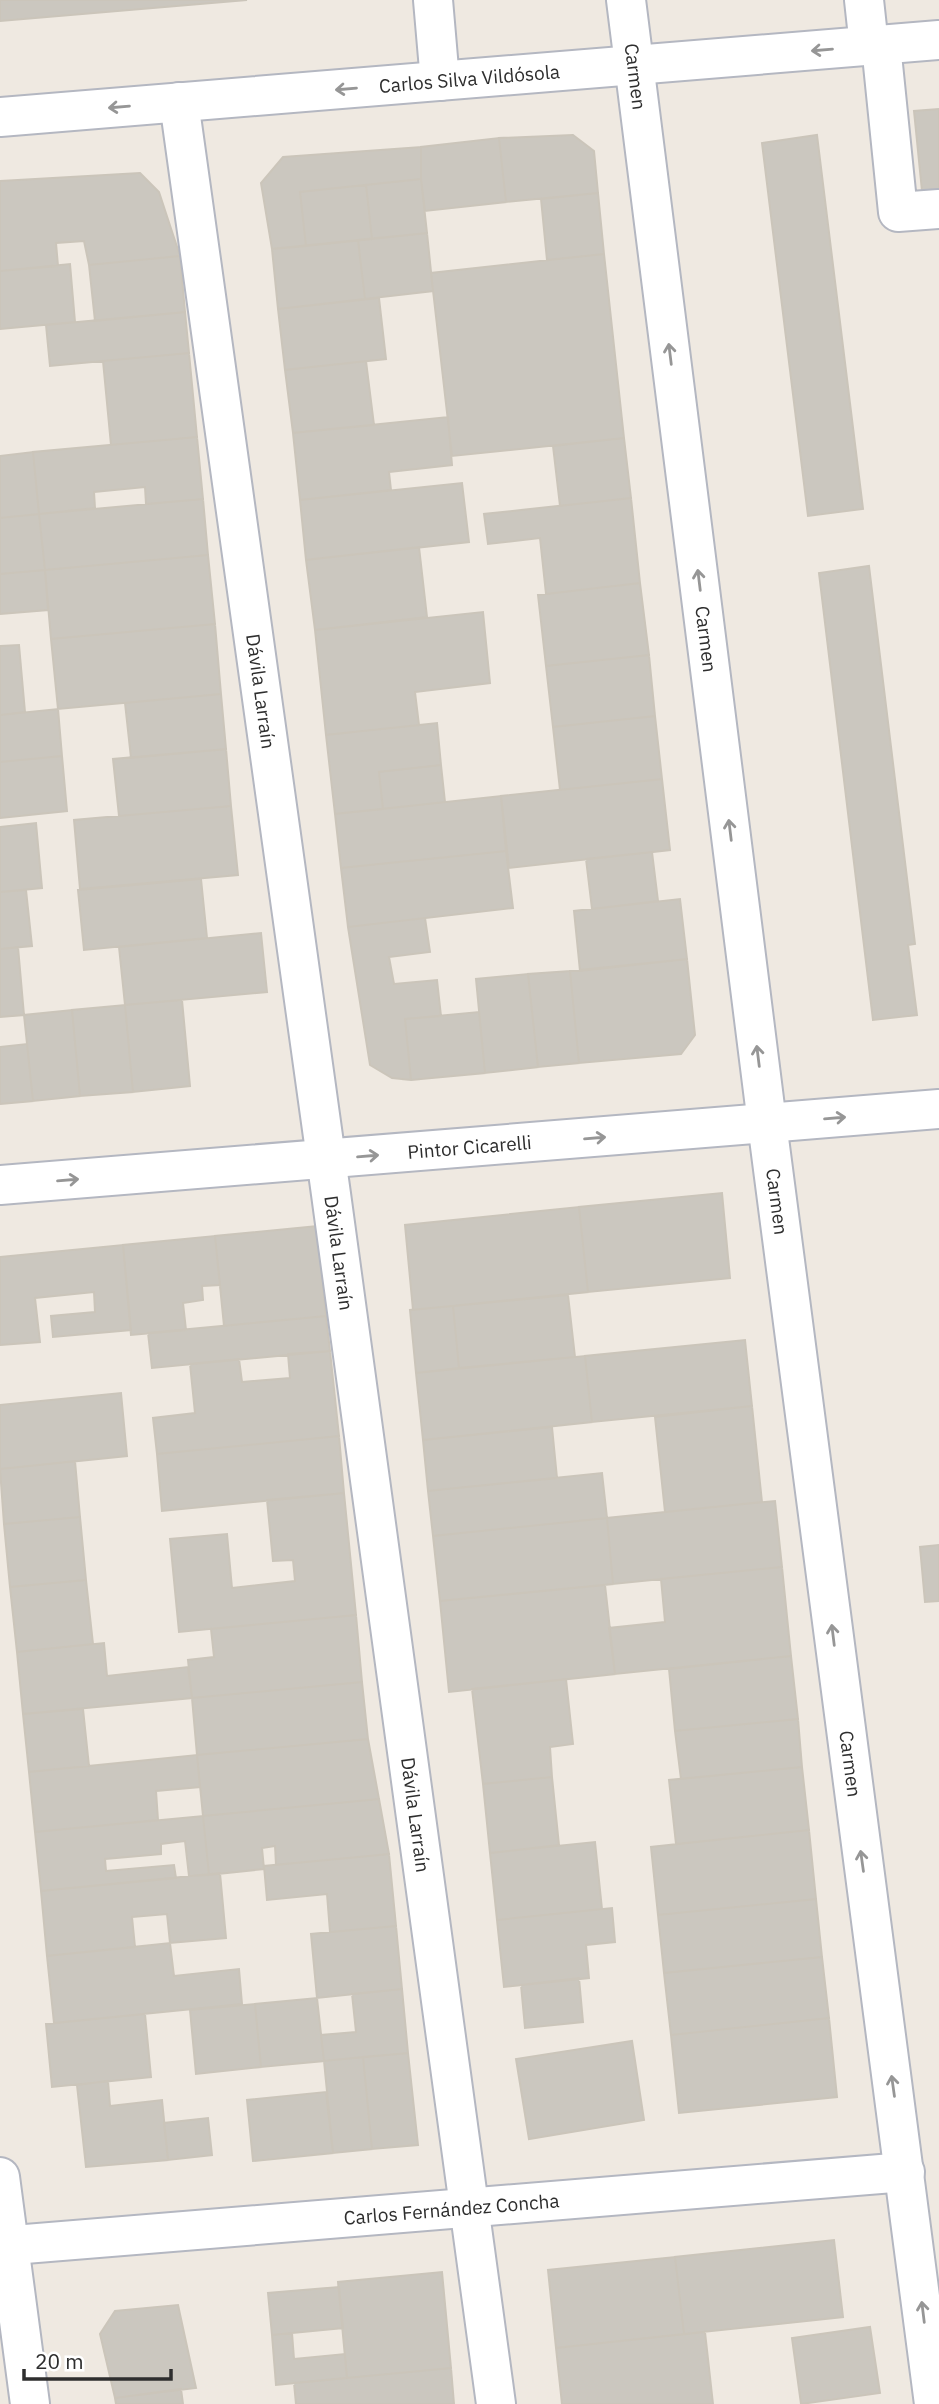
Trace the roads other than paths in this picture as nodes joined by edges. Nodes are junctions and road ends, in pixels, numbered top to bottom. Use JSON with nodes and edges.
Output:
{"nodes":[{"id":1,"x":433,"y":0,"type":"edge"},
{"id":2,"x":626,"y":0,"type":"edge"},
{"id":3,"x":864,"y":0,"type":"edge"},
{"id":4,"x":939,"y":40,"type":"edge"},
{"id":5,"x":875,"y":45,"type":"junction"},
{"id":6,"x":634,"y":65,"type":"junction"},
{"id":7,"x":440,"y":81,"type":"junction"},
{"id":8,"x":179,"y":103,"type":"junction"},
{"id":9,"x":0,"y":117,"type":"edge"},
{"id":10,"x":939,"y":209,"type":"edge"},
{"id":11,"x":939,"y":1109,"type":"edge"},
{"id":12,"x":767,"y":1123,"type":"junction"},
{"id":13,"x":326,"y":1159,"type":"junction"},
{"id":14,"x":0,"y":1185,"type":"edge"},
{"id":15,"x":905,"y":2172,"type":"junction"},
{"id":16,"x":0,"y":2177,"type":"edge"},
{"id":17,"x":470,"y":2207,"type":"junction"},
{"id":18,"x":5,"y":2245,"type":"edge"},
{"id":19,"x":30,"y":2404,"type":"edge"},
{"id":20,"x":496,"y":2404,"type":"edge"},
{"id":21,"x":934,"y":2404,"type":"edge"}],
"edges":[{"from":1,"to":7,"type":"street"},
{"from":2,"to":6,"type":"street","name":"Carmen"},
{"from":3,"to":5,"type":"street"},
{"from":4,"to":5,"type":"street","name":"Carlos Silva Vildósola"},
{"from":5,"to":6,"type":"street","name":"Carlos Silva Vildósola","one_way":true},
{"from":5,"to":10,"type":"street"},
{"from":6,"to":7,"type":"street","name":"Carlos Silva Vildósola"},
{"from":12,"to":6,"type":"street","name":"Carmen","one_way":true},
{"from":7,"to":8,"type":"street","name":"Carlos Silva Vildósola","one_way":true},
{"from":8,"to":9,"type":"street","name":"Carlos Silva Vildósola","one_way":true},
{"from":8,"to":13,"type":"street","name":"Dávila Larraín"},
{"from":12,"to":11,"type":"street","name":"Pintor Cicarelli","one_way":true},
{"from":13,"to":12,"type":"street","name":"Pintor Cicarelli","one_way":true},
{"from":15,"to":12,"type":"street","name":"Carmen","one_way":true},
{"from":14,"to":13,"type":"street","name":"Pintor Cicarelli","one_way":true},
{"from":13,"to":17,"type":"street","name":"Dávila Larraín"},
{"from":15,"to":17,"type":"street","name":"Carlos Fernández Concha"},
{"from":21,"to":15,"type":"street","name":"Carmen","one_way":true},
{"from":16,"to":18,"type":"street"},
{"from":17,"to":18,"type":"street","name":"Carlos Fernández Concha"},
{"from":17,"to":20,"type":"street","name":"Dávila Larraín"},
{"from":18,"to":19,"type":"street"}]}
